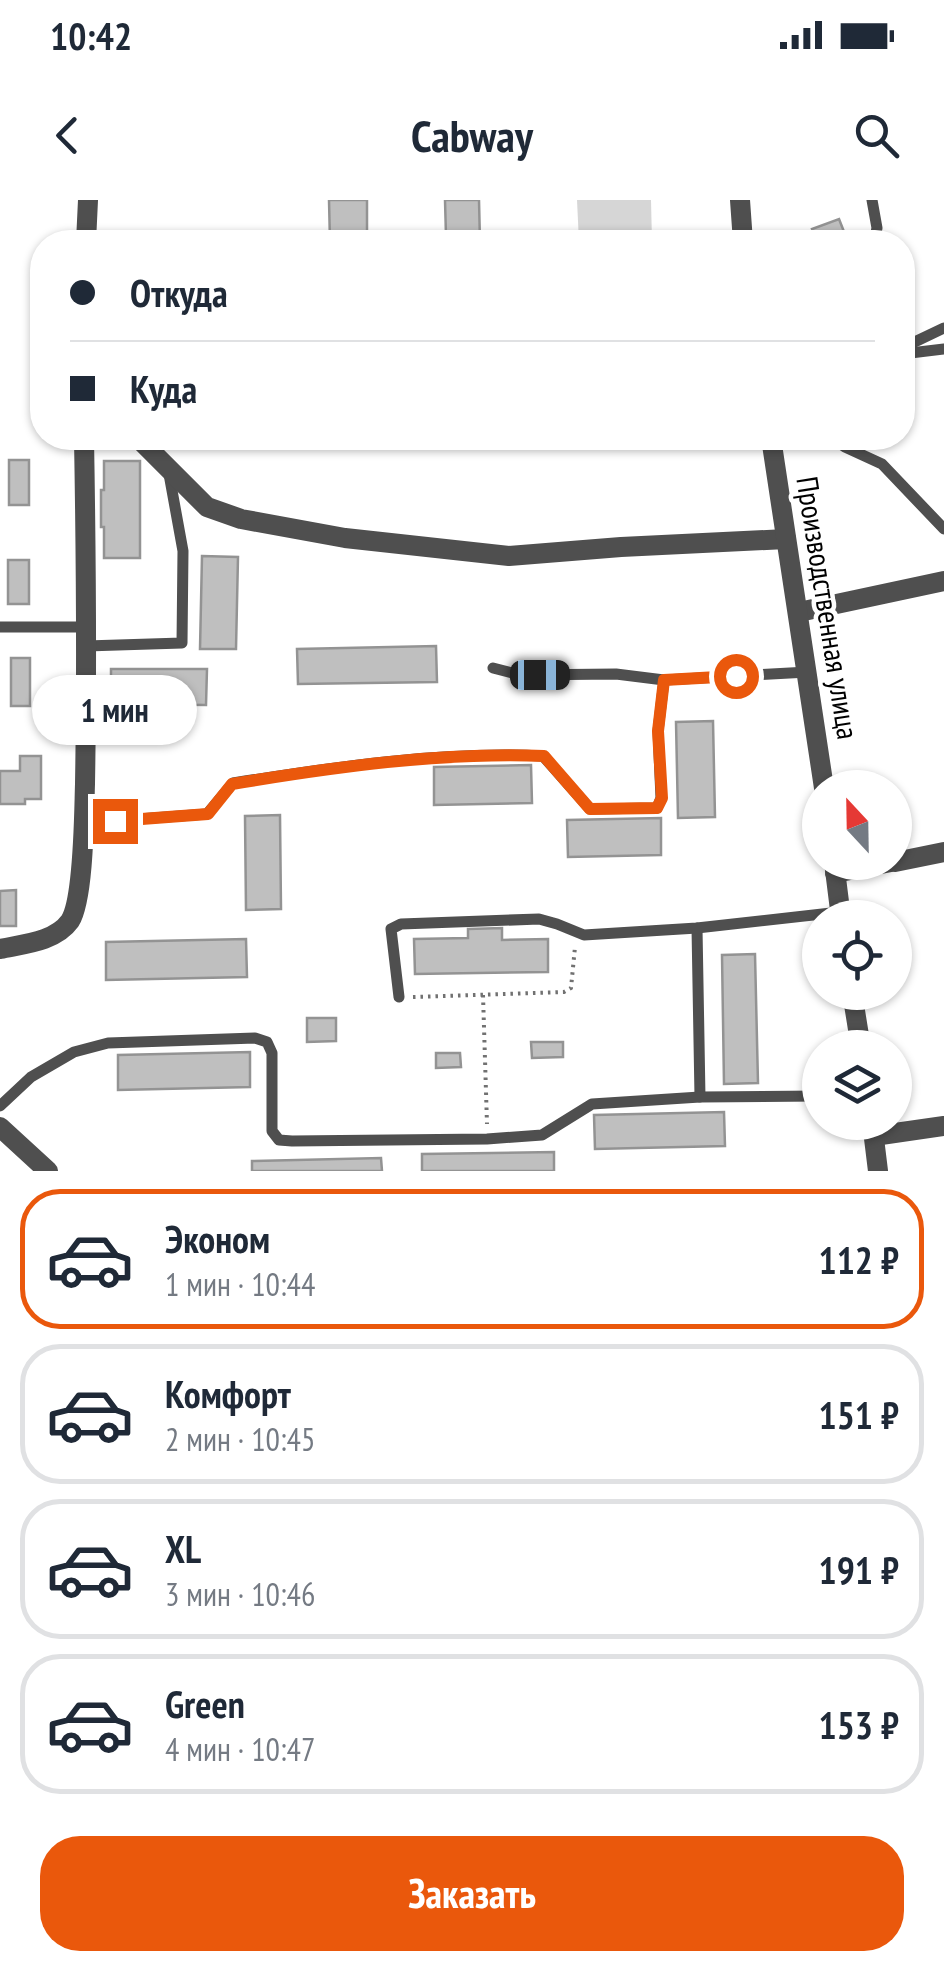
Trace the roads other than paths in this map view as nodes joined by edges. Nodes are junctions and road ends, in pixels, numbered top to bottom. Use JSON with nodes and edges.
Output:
{"nodes":[{"id":1,"x":88,"y":200,"type":"edge"},
{"id":2,"x":740,"y":200,"type":"edge"},
{"id":3,"x":872,"y":200,"type":"edge"},
{"id":4,"x":87,"y":230,"type":"edge"},
{"id":5,"x":743,"y":230,"type":"edge"},
{"id":6,"x":876,"y":230,"type":"edge"},
{"id":7,"x":944,"y":328,"type":"edge"},
{"id":8,"x":915,"y":344,"type":"edge"},
{"id":9,"x":944,"y":349,"type":"edge"},
{"id":10,"x":915,"y":350,"type":"edge"},
{"id":11,"x":84,"y":450,"type":"edge"},
{"id":12,"x":150,"y":450,"type":"edge"},
{"id":13,"x":773,"y":450,"type":"edge"},
{"id":14,"x":855,"y":450,"type":"edge"},
{"id":15,"x":168,"y":468,"type":"junction"},
{"id":16,"x":944,"y":529,"type":"edge"},
{"id":17,"x":786,"y":539,"type":"junction"},
{"id":18,"x":944,"y":582,"type":"edge"},
{"id":19,"x":799,"y":612,"type":"junction"},
{"id":20,"x":0,"y":627,"type":"edge"},
{"id":21,"x":87,"y":636,"type":"junction"},
{"id":22,"x":493,"y":668,"type":"dead end"},
{"id":23,"x":808,"y":672,"type":"junction"},
{"id":24,"x":664,"y":680,"type":"junction"},
{"id":25,"x":822,"y":770,"type":"edge"},
{"id":26,"x":84,"y":823,"type":"junction"},
{"id":27,"x":944,"y":852,"type":"edge"},
{"id":28,"x":912,"y":858,"type":"edge"},
{"id":29,"x":802,"y":918,"type":"edge"},
{"id":30,"x":697,"y":928,"type":"junction"},
{"id":31,"x":0,"y":949,"type":"edge"},
{"id":32,"x":398,"y":997,"type":"road end"},
{"id":33,"x":802,"y":1096,"type":"edge"},
{"id":34,"x":700,"y":1097,"type":"junction"},
{"id":35,"x":0,"y":1106,"type":"edge"},
{"id":36,"x":944,"y":1126,"type":"edge"},
{"id":37,"x":0,"y":1127,"type":"edge"},
{"id":38,"x":912,"y":1127,"type":"edge"},
{"id":39,"x":874,"y":1140,"type":"edge"},
{"id":40,"x":48,"y":1171,"type":"edge"},
{"id":41,"x":878,"y":1171,"type":"edge"}],
"edges":[{"from":1,"to":4,"type":"street"},
{"from":2,"to":5,"type":"street"},
{"from":3,"to":6,"type":"lane"},
{"from":7,"to":8,"type":"lane"},
{"from":9,"to":10,"type":"lane"},
{"from":11,"to":21,"type":"street"},
{"from":12,"to":15,"type":"street"},
{"from":13,"to":17,"type":"street","name":"Производственная улица"},
{"from":14,"to":16,"type":"lane"},
{"from":15,"to":17,"type":"street"},
{"from":15,"to":21,"type":"lane"},
{"from":17,"to":19,"type":"street","name":"Производственная улица"},
{"from":18,"to":19,"type":"street"},
{"from":19,"to":23,"type":"street","name":"Производственная улица"},
{"from":20,"to":21,"type":"lane"},
{"from":21,"to":26,"type":"street"},
{"from":22,"to":24,"type":"lane"},
{"from":23,"to":24,"type":"lane"},
{"from":23,"to":25,"type":"street","name":"Производственная улица"},
{"from":24,"to":26,"type":"lane"},
{"from":26,"to":31,"type":"street"},
{"from":27,"to":28,"type":"street"},
{"from":29,"to":30,"type":"lane"},
{"from":30,"to":32,"type":"lane"},
{"from":30,"to":34,"type":"lane"},
{"from":33,"to":34,"type":"lane"},
{"from":34,"to":35,"type":"lane"},
{"from":36,"to":38,"type":"street"},
{"from":37,"to":40,"type":"street"},
{"from":39,"to":41,"type":"street"}]}
